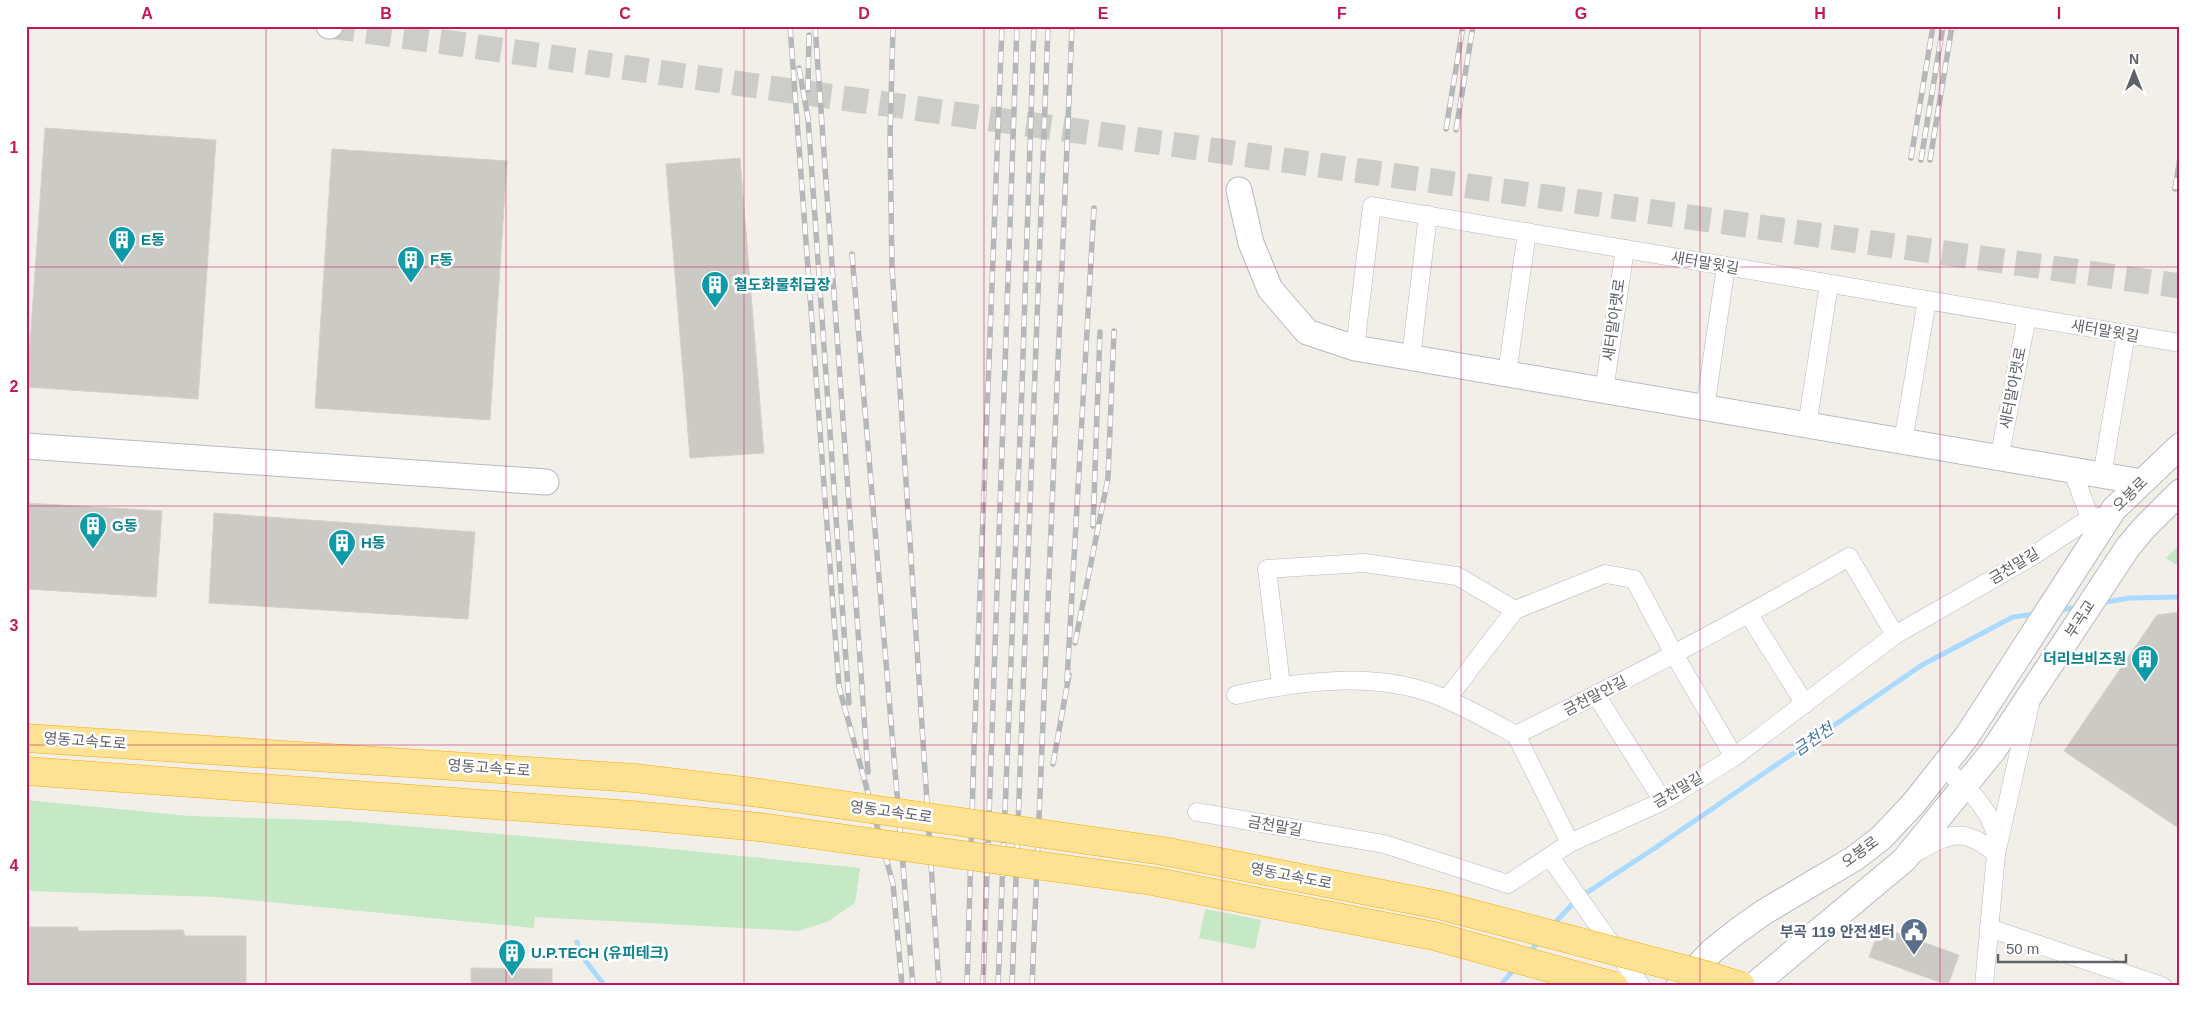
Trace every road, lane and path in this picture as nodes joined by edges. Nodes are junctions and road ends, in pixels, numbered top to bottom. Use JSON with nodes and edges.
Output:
{"nodes":[{"id":1,"x":1239,"y":190,"type":"dead end"},
{"id":2,"x":1428,"y":215,"type":"junction"},
{"id":3,"x":1527,"y":232,"type":"junction"},
{"id":4,"x":1625,"y":249,"type":"junction"},
{"id":5,"x":1726,"y":266,"type":"junction"},
{"id":6,"x":1829,"y":284,"type":"junction"},
{"id":7,"x":1928,"y":300,"type":"junction"},
{"id":8,"x":2027,"y":317,"type":"junction"},
{"id":9,"x":2126,"y":334,"type":"junction"},
{"id":10,"x":2180,"y":343,"type":"edge"},
{"id":11,"x":1355,"y":348,"type":"junction"},
{"id":12,"x":1411,"y":357,"type":"junction"},
{"id":13,"x":1507,"y":374,"type":"junction"},
{"id":14,"x":1604,"y":391,"type":"junction"},
{"id":15,"x":1704,"y":408,"type":"junction"},
{"id":16,"x":1807,"y":426,"type":"junction"},
{"id":17,"x":1903,"y":442,"type":"junction"},
{"id":18,"x":26,"y":446,"type":"edge"},
{"id":19,"x":2180,"y":446,"type":"edge"},
{"id":20,"x":2000,"y":459,"type":"junction"},
{"id":21,"x":2073,"y":472,"type":"junction"},
{"id":22,"x":2102,"y":476,"type":"junction"},
{"id":23,"x":546,"y":482,"type":"dead end"},
{"id":24,"x":2142,"y":482,"type":"junction"},
{"id":25,"x":2180,"y":492,"type":"edge"},
{"id":26,"x":2100,"y":517,"type":"junction"},
{"id":27,"x":2088,"y":548,"type":"joint"},
{"id":28,"x":1515,"y":610,"type":"junction"},
{"id":29,"x":1748,"y":615,"type":"junction"},
{"id":30,"x":1894,"y":635,"type":"junction"},
{"id":31,"x":1674,"y":654,"type":"junction"},
{"id":32,"x":2004,"y":679,"type":"joint"},
{"id":33,"x":1281,"y":685,"type":"junction"},
{"id":34,"x":2033,"y":691,"type":"junction"},
{"id":35,"x":1236,"y":695,"type":"dead end"},
{"id":36,"x":1596,"y":696,"type":"junction"},
{"id":37,"x":1447,"y":699,"type":"junction"},
{"id":38,"x":1805,"y":704,"type":"junction"},
{"id":39,"x":1516,"y":735,"type":"junction"},
{"id":40,"x":26,"y":738,"type":"edge"},
{"id":41,"x":1734,"y":757,"type":"junction"},
{"id":42,"x":1944,"y":766,"type":"junction"},
{"id":43,"x":26,"y":771,"type":"edge"},
{"id":44,"x":1965,"y":787,"type":"junction"},
{"id":45,"x":1663,"y":801,"type":"junction"},
{"id":46,"x":1197,"y":812,"type":"dead end"},
{"id":47,"x":1570,"y":843,"type":"junction"},
{"id":48,"x":1996,"y":854,"type":"junction"},
{"id":49,"x":1550,"y":856,"type":"junction"},
{"id":50,"x":1904,"y":860,"type":"junction"},
{"id":51,"x":1989,"y":928,"type":"junction"},
{"id":52,"x":1614,"y":986,"type":"edge"},
{"id":53,"x":1641,"y":986,"type":"edge"},
{"id":54,"x":1679,"y":986,"type":"edge"},
{"id":55,"x":1741,"y":986,"type":"edge"},
{"id":56,"x":1753,"y":986,"type":"edge"},
{"id":57,"x":1984,"y":986,"type":"edge"},
{"id":58,"x":2162,"y":986,"type":"edge"}],
"edges":[{"from":1,"to":11,"type":"street"},
{"from":2,"to":3,"type":"street","name":"새터말윗길"},
{"from":2,"to":11,"type":"street","name":"새터말윗길"},
{"from":2,"to":12,"type":"street"},
{"from":3,"to":4,"type":"street","name":"새터말윗길"},
{"from":3,"to":13,"type":"street"},
{"from":4,"to":5,"type":"street","name":"새터말윗길"},
{"from":4,"to":14,"type":"street","name":"새터말아랫로"},
{"from":5,"to":6,"type":"street","name":"새터말윗길"},
{"from":5,"to":15,"type":"street"},
{"from":6,"to":7,"type":"street","name":"새터말윗길"},
{"from":6,"to":16,"type":"street"},
{"from":7,"to":8,"type":"street","name":"새터말윗길"},
{"from":7,"to":17,"type":"street"},
{"from":8,"to":9,"type":"street","name":"새터말윗길"},
{"from":8,"to":20,"type":"street","name":"새터말아랫로"},
{"from":9,"to":10,"type":"street","name":"새터말윗길"},
{"from":9,"to":22,"type":"street"},
{"from":11,"to":12,"type":"street"},
{"from":12,"to":13,"type":"street"},
{"from":13,"to":14,"type":"street"},
{"from":14,"to":15,"type":"street"},
{"from":15,"to":16,"type":"street"},
{"from":16,"to":17,"type":"street"},
{"from":17,"to":20,"type":"street"},
{"from":18,"to":23,"type":"street"},
{"from":19,"to":24,"type":"street","name":"오봉로"},
{"from":20,"to":21,"type":"street"},
{"from":21,"to":22,"type":"street"},
{"from":21,"to":26,"type":"street"},
{"from":22,"to":24,"type":"street"},
{"from":24,"to":26,"type":"street","name":"오봉로"},
{"from":25,"to":34,"type":"street","name":"부곡교"},
{"from":26,"to":27,"type":"street","name":"오봉로"},
{"from":26,"to":30,"type":"street","name":"금천말길"},
{"from":27,"to":32,"type":"street","name":"부곡교"},
{"from":28,"to":31,"type":"street"},
{"from":28,"to":33,"type":"street"},
{"from":28,"to":37,"type":"street"},
{"from":29,"to":30,"type":"street","name":"금천말안길"},
{"from":29,"to":31,"type":"street","name":"금천말안길"},
{"from":29,"to":38,"type":"street"},
{"from":30,"to":38,"type":"street","name":"금천말길"},
{"from":31,"to":36,"type":"street","name":"금천말안길"},
{"from":31,"to":41,"type":"street"},
{"from":32,"to":42,"type":"street","name":"오봉로"},
{"from":33,"to":35,"type":"street"},
{"from":33,"to":37,"type":"street"},
{"from":34,"to":44,"type":"street"},
{"from":34,"to":48,"type":"street"},
{"from":36,"to":39,"type":"street","name":"금천말안길"},
{"from":36,"to":45,"type":"street"},
{"from":37,"to":39,"type":"street"},
{"from":38,"to":41,"type":"street","name":"금천말길"},
{"from":39,"to":47,"type":"street"},
{"from":40,"to":55,"type":"highway","name":"영동고속도로","bridge":true},
{"from":41,"to":45,"type":"street","name":"금천말길"},
{"from":42,"to":44,"type":"street"},
{"from":42,"to":54,"type":"street","name":"오봉로"},
{"from":43,"to":52,"type":"highway","name":"영동고속도로","bridge":true},
{"from":44,"to":48,"type":"street"},
{"from":44,"to":50,"type":"street"},
{"from":45,"to":47,"type":"street","name":"금천말길"},
{"from":46,"to":49,"type":"street","name":"금천말길"},
{"from":47,"to":49,"type":"street","name":"금천말길"},
{"from":48,"to":50,"type":"street"},
{"from":48,"to":51,"type":"street"},
{"from":49,"to":53,"type":"street"},
{"from":50,"to":56,"type":"street"},
{"from":51,"to":57,"type":"street"},
{"from":51,"to":58,"type":"street"}]}
